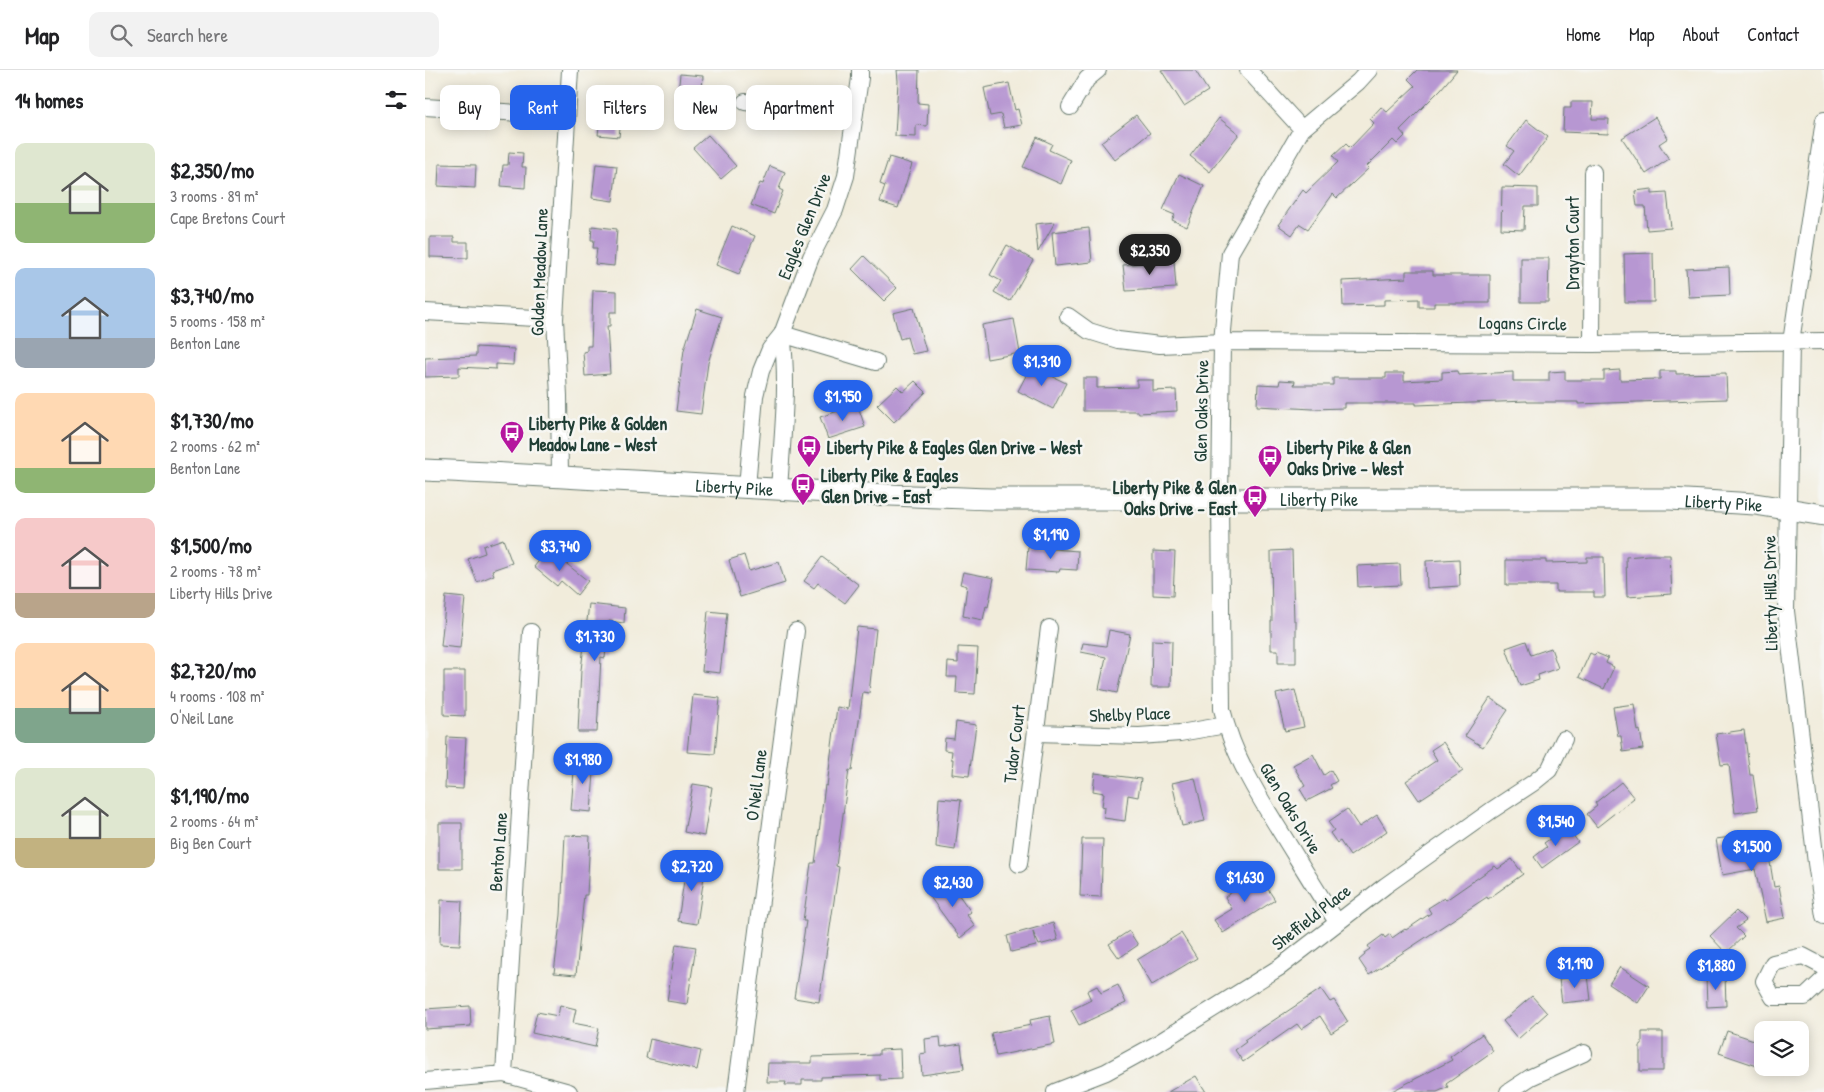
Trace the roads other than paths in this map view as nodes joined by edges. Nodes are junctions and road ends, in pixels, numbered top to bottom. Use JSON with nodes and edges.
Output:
{"nodes":[{"id":1,"x":570,"y":70,"type":"edge"},
{"id":2,"x":860,"y":70,"type":"edge"},
{"id":3,"x":1098,"y":70,"type":"edge"},
{"id":4,"x":1248,"y":70,"type":"edge"},
{"id":5,"x":1369,"y":70,"type":"edge"},
{"id":6,"x":569,"y":85,"type":"edge"},
{"id":7,"x":745,"y":102,"type":"dead end"},
{"id":8,"x":425,"y":107,"type":"edge"},
{"id":9,"x":1070,"y":107,"type":"dead end"},
{"id":10,"x":510,"y":112,"type":"edge"},
{"id":11,"x":854,"y":115,"type":"junction"},
{"id":12,"x":1824,"y":120,"type":"edge"},
{"id":13,"x":1302,"y":129,"type":"junction"},
{"id":14,"x":565,"y":130,"type":"edge"},
{"id":15,"x":1593,"y":172,"type":"dead end"},
{"id":16,"x":425,"y":312,"type":"edge"},
{"id":17,"x":1068,"y":316,"type":"dead end"},
{"id":18,"x":555,"y":319,"type":"junction"},
{"id":19,"x":782,"y":334,"type":"junction"},
{"id":20,"x":1824,"y":341,"type":"edge"},
{"id":21,"x":1222,"y":342,"type":"junction"},
{"id":22,"x":1791,"y":342,"type":"junction"},
{"id":23,"x":1592,"y":344,"type":"junction"},
{"id":24,"x":876,"y":362,"type":"dead end"},
{"id":25,"x":425,"y":470,"type":"edge"},
{"id":26,"x":561,"y":476,"type":"junction"},
{"id":27,"x":747,"y":488,"type":"junction"},
{"id":28,"x":779,"y":490,"type":"junction"},
{"id":29,"x":1221,"y":500,"type":"junction"},
{"id":30,"x":1788,"y":508,"type":"junction"},
{"id":31,"x":1824,"y":515,"type":"edge"},
{"id":32,"x":1049,"y":628,"type":"dead end"},
{"id":33,"x":796,"y":631,"type":"dead end"},
{"id":34,"x":531,"y":632,"type":"dead end"},
{"id":35,"x":1226,"y":725,"type":"junction"},
{"id":36,"x":1036,"y":733,"type":"junction"},
{"id":37,"x":1564,"y":739,"type":"dead end"},
{"id":38,"x":1019,"y":864,"type":"dead end"},
{"id":39,"x":1824,"y":916,"type":"edge"},
{"id":40,"x":1337,"y":922,"type":"junction"},
{"id":41,"x":1824,"y":967,"type":"edge"},
{"id":42,"x":1824,"y":979,"type":"edge"},
{"id":43,"x":1584,"y":1053,"type":"dead end"},
{"id":44,"x":504,"y":1074,"type":"junction"},
{"id":45,"x":425,"y":1081,"type":"edge"},
{"id":46,"x":569,"y":1092,"type":"edge"},
{"id":47,"x":736,"y":1092,"type":"edge"},
{"id":48,"x":1055,"y":1092,"type":"edge"},
{"id":49,"x":1508,"y":1092,"type":"edge"}],
"edges":[{"from":1,"to":6,"type":"street","name":"Golden Meadow Lane"},
{"from":2,"to":11,"type":"street","name":"Eagles Glen Drive"},
{"from":3,"to":9,"type":"street"},
{"from":4,"to":13,"type":"street"},
{"from":5,"to":13,"type":"street","name":"Glen Oaks Drive"},
{"from":7,"to":11,"type":"street"},
{"from":8,"to":10,"type":"street"},
{"from":11,"to":19,"type":"street","name":"Eagles Glen Drive"},
{"from":12,"to":22,"type":"street","name":"Liberty Hills Drive"},
{"from":13,"to":21,"type":"street","name":"Glen Oaks Drive"},
{"from":14,"to":18,"type":"street","name":"Golden Meadow Lane"},
{"from":15,"to":23,"type":"street","name":"Drayton Court"},
{"from":16,"to":18,"type":"street"},
{"from":17,"to":21,"type":"street","name":"Logans Circle"},
{"from":18,"to":26,"type":"street","name":"Golden Meadow Lane"},
{"from":19,"to":24,"type":"street"},
{"from":19,"to":27,"type":"street","name":"Eagles Glen Drive"},
{"from":19,"to":28,"type":"street","name":"Eagles Glen Drive"},
{"from":20,"to":22,"type":"street","name":"Logans Circle"},
{"from":21,"to":23,"type":"street","name":"Logans Circle"},
{"from":21,"to":29,"type":"street","name":"Glen Oaks Drive"},
{"from":22,"to":23,"type":"street","name":"Logans Circle"},
{"from":22,"to":30,"type":"street","name":"Liberty Hills Drive"},
{"from":25,"to":26,"type":"street","name":"Liberty Pike"},
{"from":26,"to":27,"type":"street","name":"Liberty Pike"},
{"from":27,"to":28,"type":"street","name":"Liberty Pike"},
{"from":28,"to":29,"type":"street","name":"Liberty Pike"},
{"from":29,"to":30,"type":"street","name":"Liberty Pike"},
{"from":29,"to":35,"type":"street","name":"Glen Oaks Drive"},
{"from":30,"to":31,"type":"street","name":"Liberty Pike"},
{"from":30,"to":39,"type":"street","name":"Liberty Hills Drive"},
{"from":32,"to":36,"type":"street","name":"Tudor Court"},
{"from":33,"to":47,"type":"street","name":"O'Neil Lane"},
{"from":34,"to":44,"type":"street","name":"Benton Lane"},
{"from":35,"to":36,"type":"street","name":"Shelby Place"},
{"from":35,"to":40,"type":"street","name":"Glen Oaks Drive"},
{"from":36,"to":38,"type":"street","name":"Tudor Court"},
{"from":37,"to":40,"type":"street","name":"Sheffield Place"},
{"from":40,"to":48,"type":"street","name":"Sheffield Place"},
{"from":41,"to":42,"type":"street"},
{"from":43,"to":49,"type":"street"},
{"from":44,"to":45,"type":"street"},
{"from":44,"to":46,"type":"street"}]}
